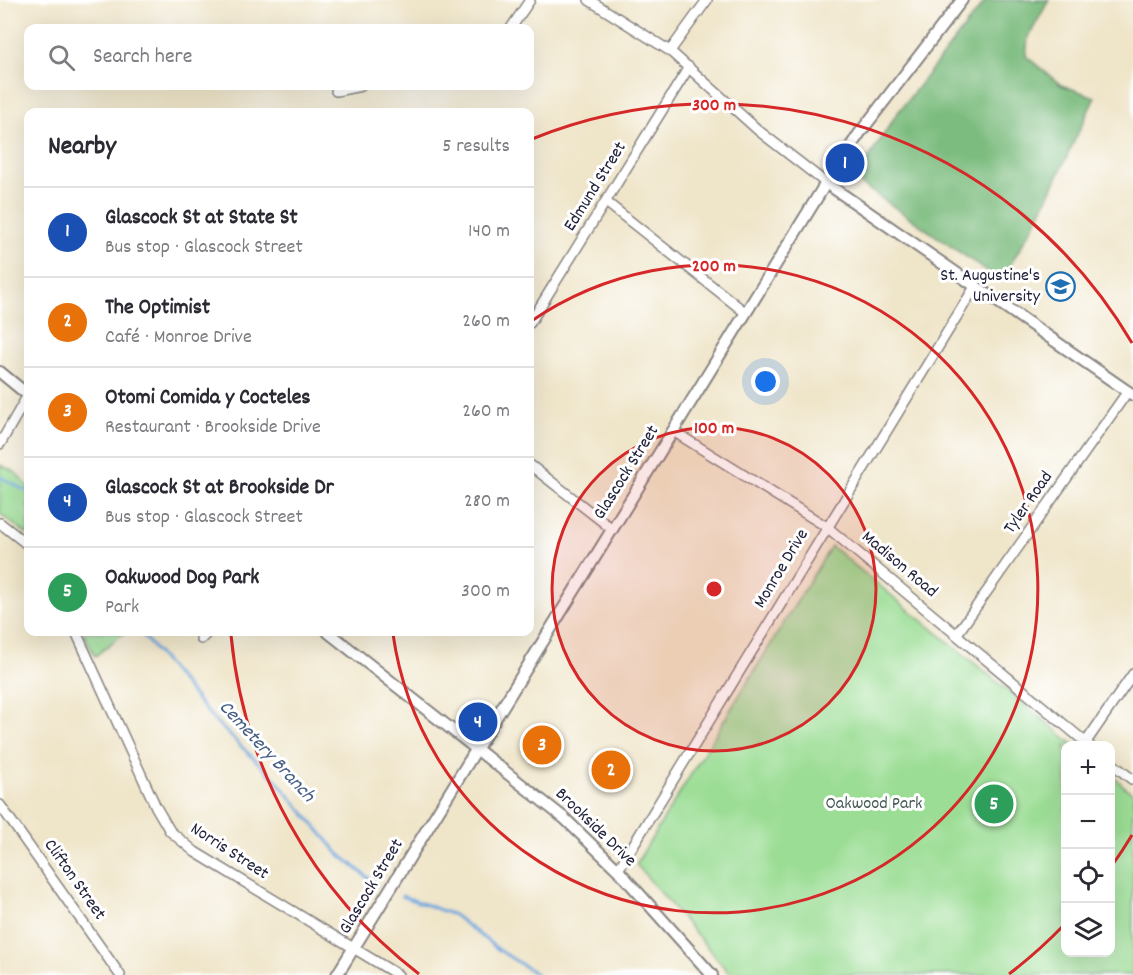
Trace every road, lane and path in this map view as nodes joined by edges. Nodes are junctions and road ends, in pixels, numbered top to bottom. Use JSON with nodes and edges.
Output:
{"nodes":[{"id":1,"x":530,"y":0,"type":"edge"},
{"id":2,"x":589,"y":0,"type":"edge"},
{"id":3,"x":707,"y":0,"type":"edge"},
{"id":4,"x":962,"y":0,"type":"edge"},
{"id":5,"x":514,"y":24,"type":"edge"},
{"id":6,"x":670,"y":51,"type":"junction"},
{"id":7,"x":689,"y":67,"type":"junction"},
{"id":8,"x":341,"y":90,"type":"edge"},
{"id":9,"x":336,"y":91,"type":"dead end"},
{"id":10,"x":826,"y":183,"type":"junction"},
{"id":11,"x":606,"y":202,"type":"junction"},
{"id":12,"x":976,"y":285,"type":"junction"},
{"id":13,"x":746,"y":312,"type":"junction"},
{"id":14,"x":534,"y":317,"type":"edge"},
{"id":15,"x":0,"y":372,"type":"edge"},
{"id":16,"x":24,"y":392,"type":"edge"},
{"id":17,"x":1130,"y":393,"type":"edge"},
{"id":18,"x":24,"y":402,"type":"edge"},
{"id":19,"x":673,"y":431,"type":"junction"},
{"id":20,"x":0,"y":444,"type":"edge"},
{"id":21,"x":534,"y":468,"type":"edge"},
{"id":22,"x":0,"y":523,"type":"edge"},
{"id":23,"x":827,"y":527,"type":"junction"},
{"id":24,"x":612,"y":530,"type":"junction"},
{"id":25,"x":24,"y":541,"type":"edge"},
{"id":26,"x":957,"y":634,"type":"junction"},
{"id":27,"x":78,"y":636,"type":"edge"},
{"id":28,"x":336,"y":636,"type":"edge"},
{"id":29,"x":1133,"y":674,"type":"edge"},
{"id":30,"x":1084,"y":741,"type":"edge"},
{"id":31,"x":1090,"y":741,"type":"edge"},
{"id":32,"x":477,"y":748,"type":"junction"},
{"id":33,"x":1115,"y":766,"type":"edge"},
{"id":34,"x":1133,"y":780,"type":"edge"},
{"id":35,"x":0,"y":805,"type":"edge"},
{"id":36,"x":618,"y":870,"type":"junction"},
{"id":37,"x":353,"y":950,"type":"junction"},
{"id":38,"x":120,"y":975,"type":"edge"},
{"id":39,"x":337,"y":975,"type":"edge"},
{"id":40,"x":398,"y":975,"type":"edge"},
{"id":41,"x":712,"y":975,"type":"edge"}],
"edges":[{"from":1,"to":5,"type":"street"},
{"from":2,"to":6,"type":"street"},
{"from":3,"to":6,"type":"street"},
{"from":4,"to":10,"type":"street","name":"Glascock Street"},
{"from":6,"to":7,"type":"street"},
{"from":7,"to":10,"type":"street"},
{"from":7,"to":11,"type":"street","name":"Edmund Street"},
{"from":8,"to":9,"type":"street"},
{"from":10,"to":12,"type":"street"},
{"from":10,"to":13,"type":"street","name":"Glascock Street"},
{"from":11,"to":13,"type":"street"},
{"from":11,"to":14,"type":"street","name":"Edmund Street"},
{"from":12,"to":17,"type":"street"},
{"from":12,"to":23,"type":"street","name":"Monroe Drive"},
{"from":13,"to":19,"type":"street","name":"Glascock Street"},
{"from":15,"to":16,"type":"street"},
{"from":17,"to":26,"type":"street","name":"Tyler Road"},
{"from":18,"to":20,"type":"street"},
{"from":19,"to":23,"type":"street","name":"Madison Road"},
{"from":19,"to":24,"type":"street","name":"Glascock Street"},
{"from":21,"to":24,"type":"street"},
{"from":22,"to":25,"type":"street"},
{"from":23,"to":26,"type":"street","name":"Madison Road"},
{"from":23,"to":36,"type":"street","name":"Monroe Drive"},
{"from":24,"to":32,"type":"street","name":"Glascock Street"},
{"from":26,"to":30,"type":"street","name":"Madison Road"},
{"from":27,"to":37,"type":"street","name":"Norris Street"},
{"from":28,"to":32,"type":"street","name":"Brookside Drive"},
{"from":29,"to":31,"type":"street"},
{"from":32,"to":36,"type":"street","name":"Brookside Drive"},
{"from":32,"to":37,"type":"street","name":"Glascock Street"},
{"from":33,"to":34,"type":"street"},
{"from":35,"to":38,"type":"street","name":"Clifton Street"},
{"from":36,"to":41,"type":"street","name":"Brookside Drive"},
{"from":37,"to":39,"type":"street","name":"Glascock Street"},
{"from":37,"to":40,"type":"street","name":"Norris Street"}]}
